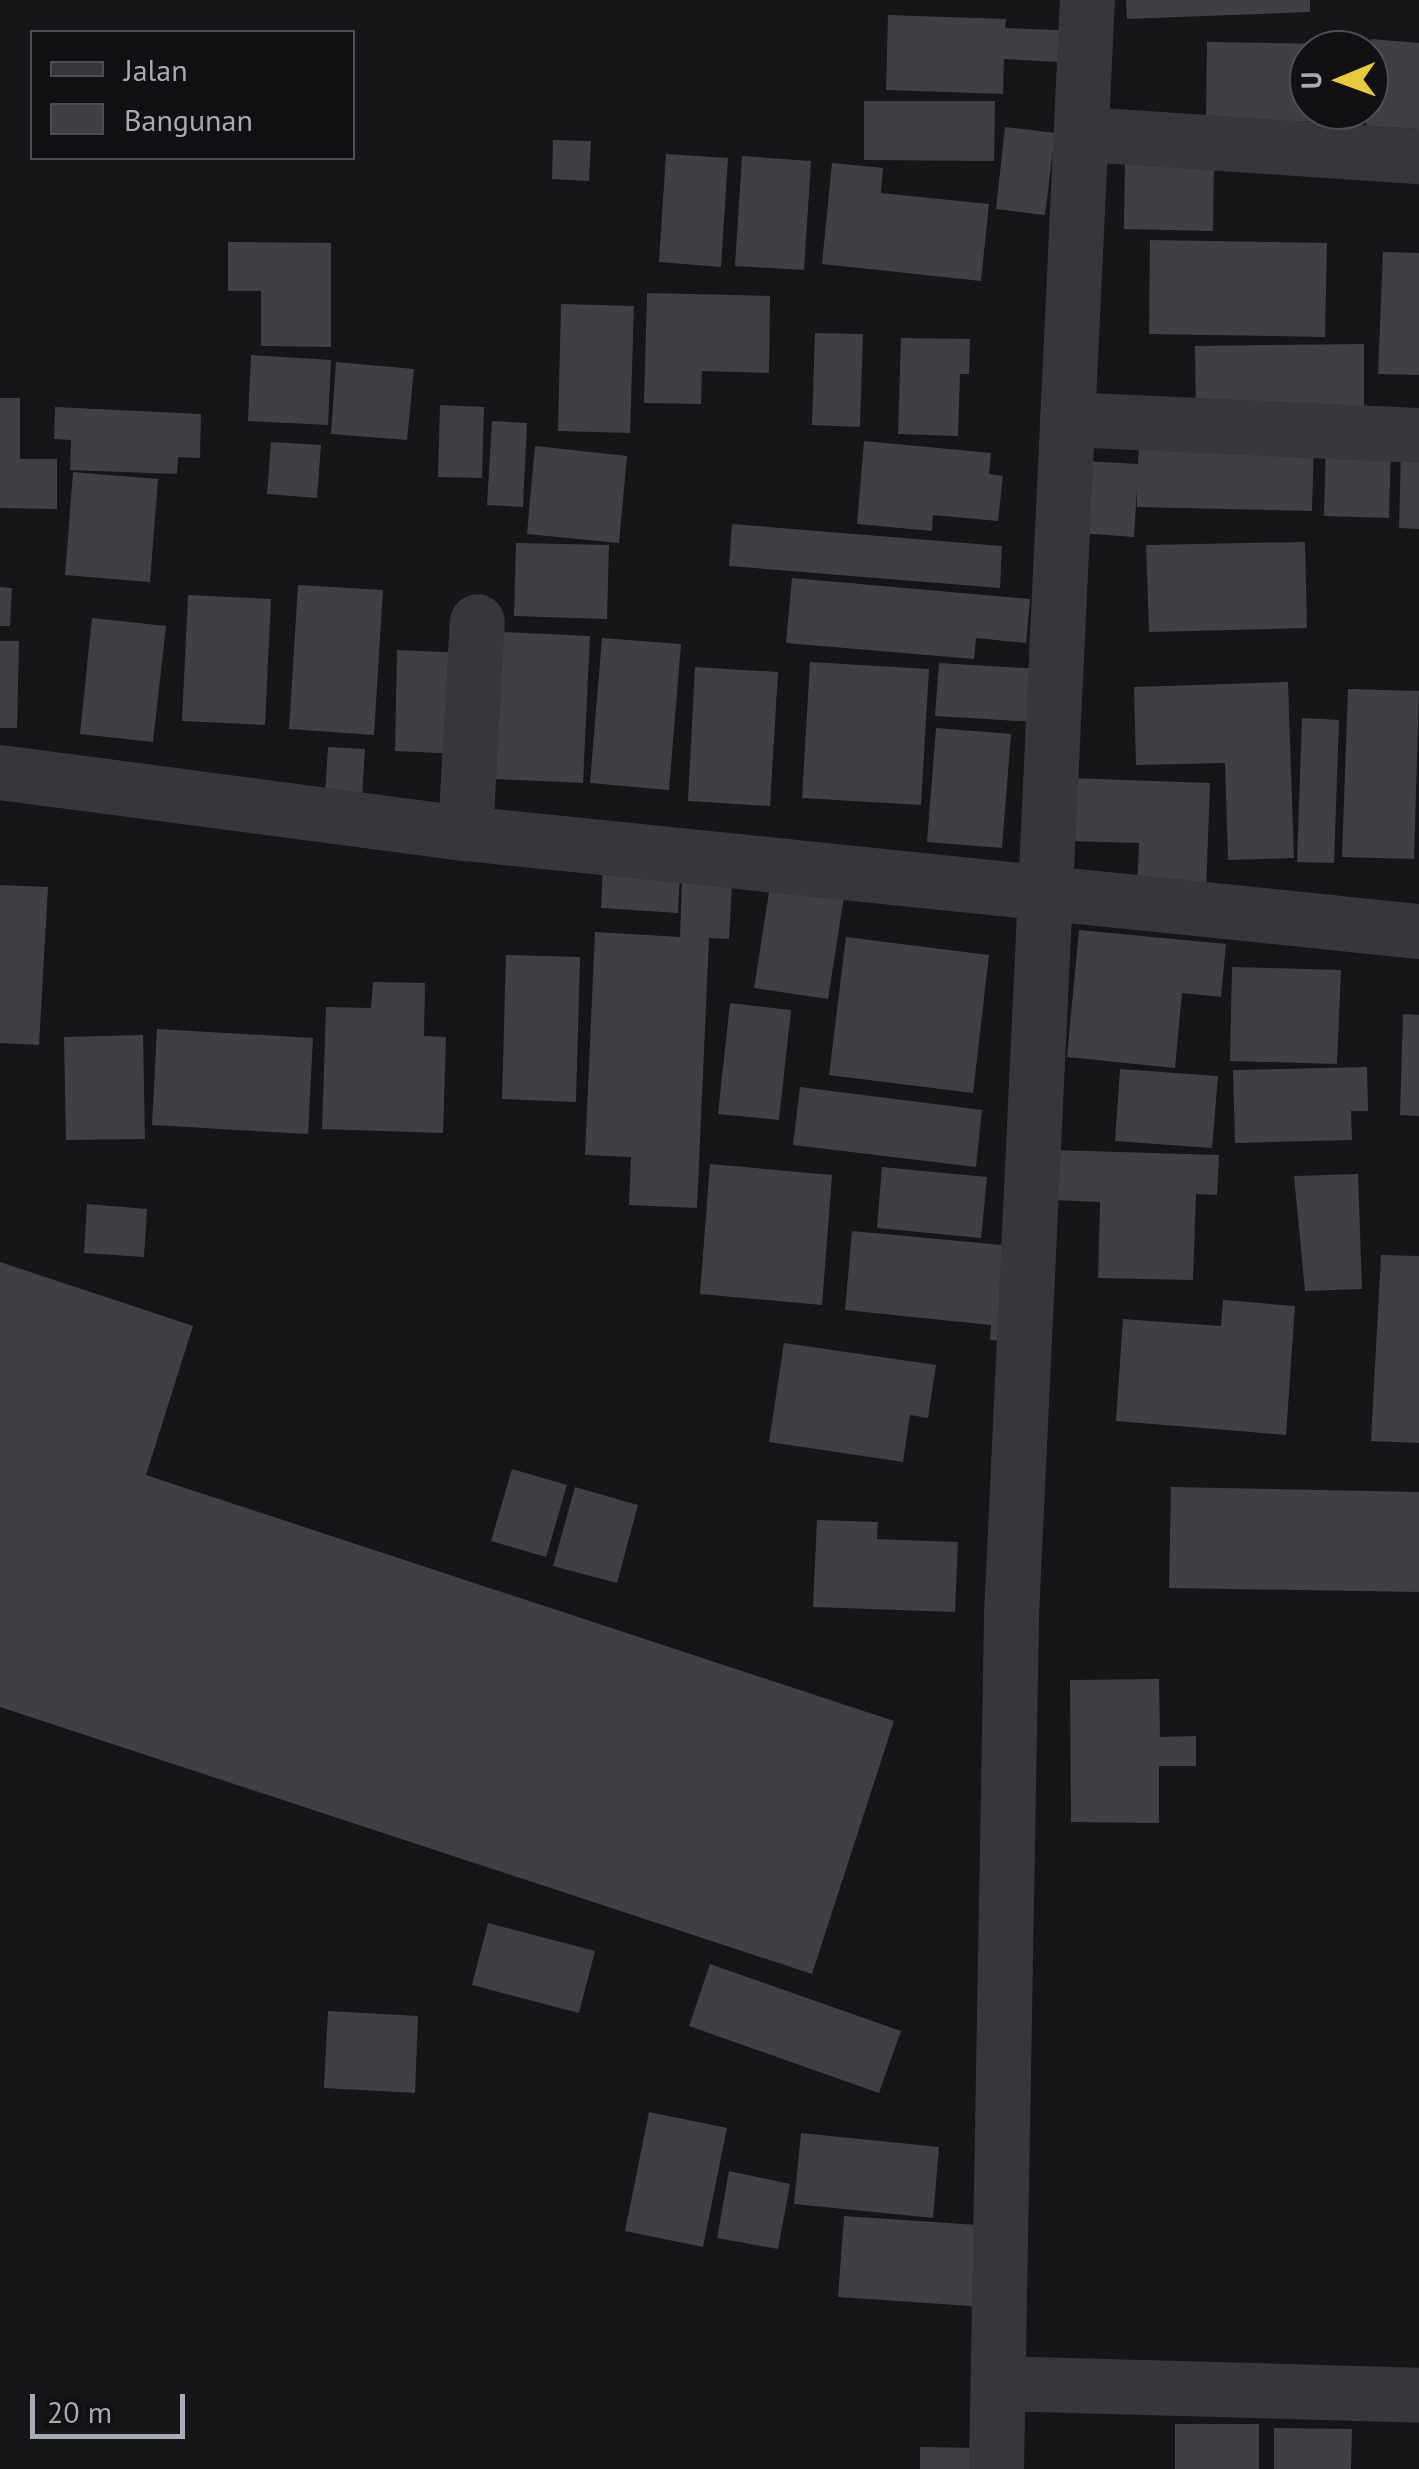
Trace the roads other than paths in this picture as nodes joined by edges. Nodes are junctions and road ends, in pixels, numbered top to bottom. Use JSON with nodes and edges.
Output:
{"nodes":[{"id":1,"x":1086,"y":0,"type":"edge"},
{"id":2,"x":1085,"y":134,"type":"junction"},
{"id":3,"x":1419,"y":156,"type":"edge"},
{"id":4,"x":1068,"y":419,"type":"junction"},
{"id":5,"x":1419,"y":435,"type":"edge"},
{"id":6,"x":477,"y":620,"type":"dead end"},
{"id":7,"x":0,"y":772,"type":"edge"},
{"id":8,"x":465,"y":834,"type":"junction"},
{"id":9,"x":1041,"y":888,"type":"junction"},
{"id":10,"x":1419,"y":931,"type":"edge"},
{"id":11,"x":1000,"y":2384,"type":"junction"},
{"id":12,"x":1419,"y":2395,"type":"edge"},
{"id":13,"x":996,"y":2469,"type":"edge"}],
"edges":[{"from":1,"to":2,"type":"street"},
{"from":2,"to":3,"type":"street"},
{"from":2,"to":4,"type":"street"},
{"from":4,"to":5,"type":"street"},
{"from":4,"to":9,"type":"street"},
{"from":6,"to":8,"type":"street"},
{"from":7,"to":8,"type":"street"},
{"from":8,"to":9,"type":"street"},
{"from":9,"to":10,"type":"street"},
{"from":9,"to":11,"type":"street"},
{"from":11,"to":12,"type":"street"},
{"from":11,"to":13,"type":"street"}]}
